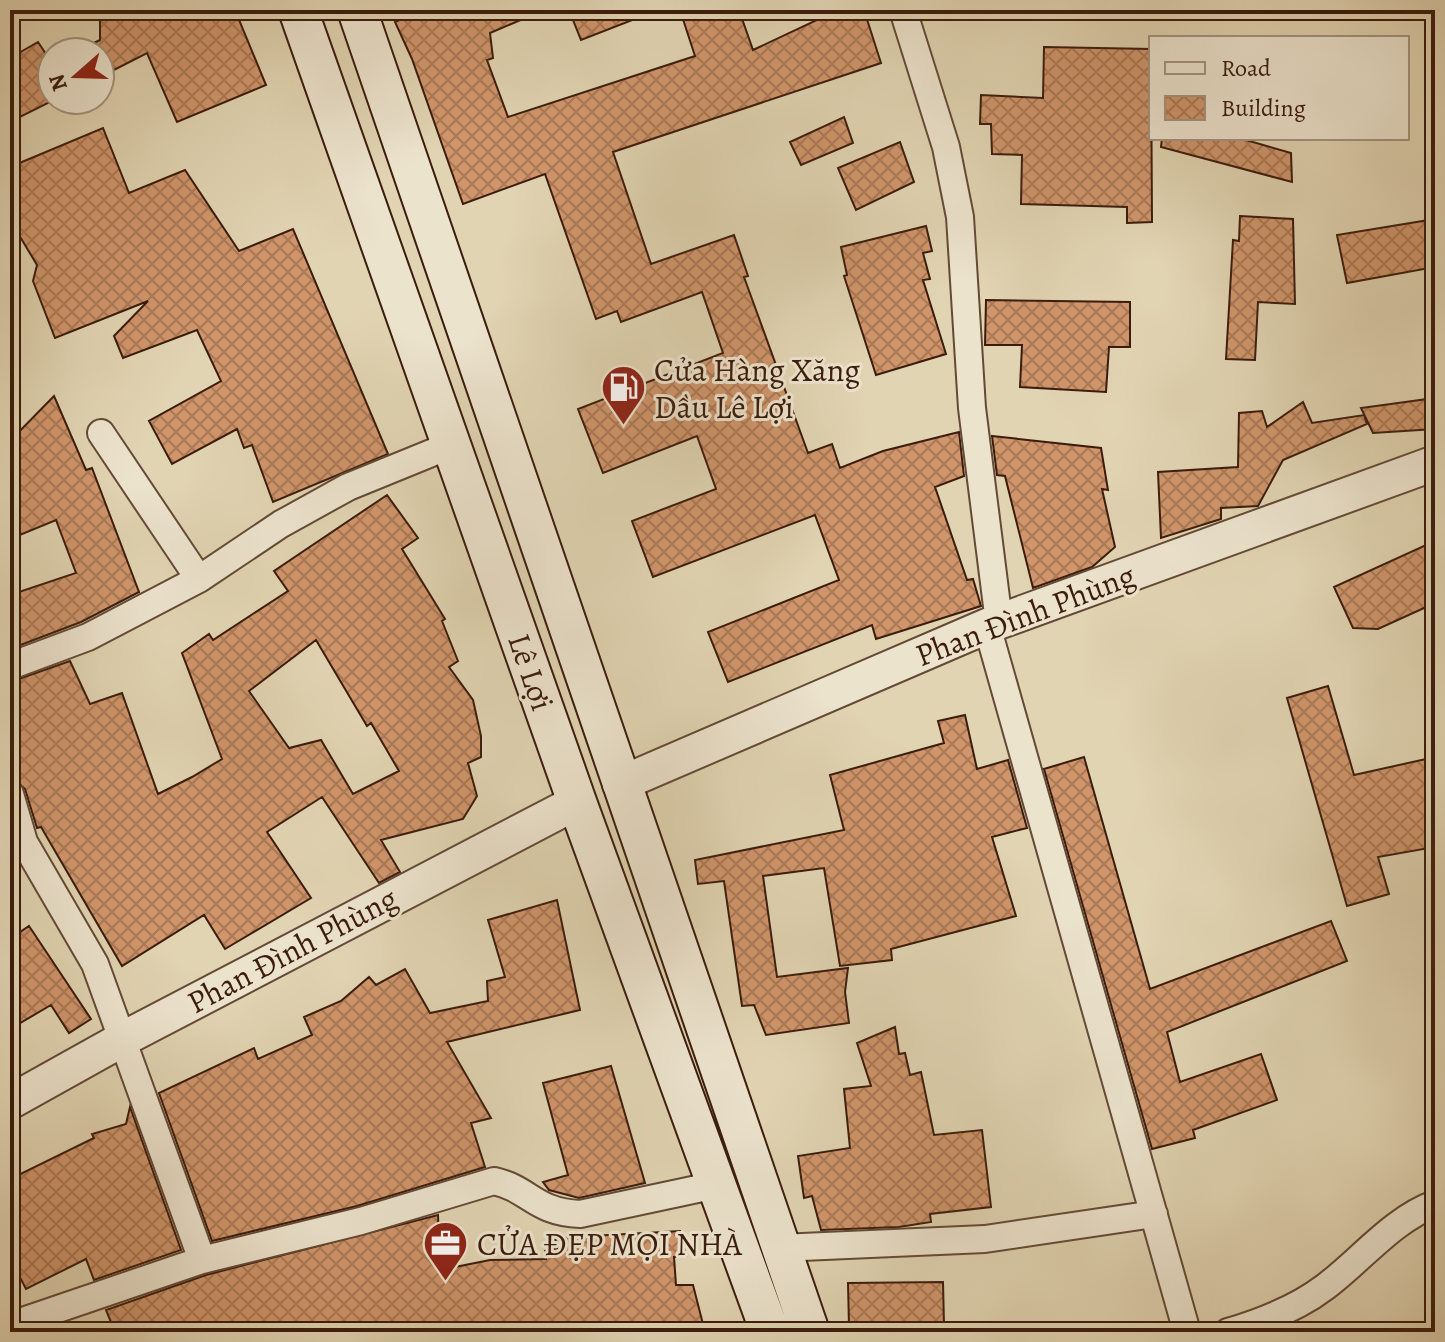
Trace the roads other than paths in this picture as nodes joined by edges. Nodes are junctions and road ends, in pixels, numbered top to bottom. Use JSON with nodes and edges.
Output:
{"nodes":[{"id":1,"x":298,"y":10,"type":"edge"},
{"id":2,"x":357,"y":10,"type":"edge"},
{"id":3,"x":903,"y":10,"type":"edge"},
{"id":4,"x":101,"y":433,"type":"dead end"},
{"id":5,"x":451,"y":445,"type":"junction"},
{"id":6,"x":1435,"y":463,"type":"edge"},
{"id":7,"x":199,"y":579,"type":"junction"},
{"id":8,"x":993,"y":624,"type":"junction"},
{"id":9,"x":10,"y":666,"type":"edge"},
{"id":10,"x":620,"y":784,"type":"junction"},
{"id":11,"x":10,"y":794,"type":"edge"},
{"id":12,"x":577,"y":802,"type":"junction"},
{"id":13,"x":17,"y":845,"type":"edge"},
{"id":14,"x":123,"y":1039,"type":"junction"},
{"id":15,"x":10,"y":1102,"type":"edge"},
{"id":16,"x":716,"y":1185,"type":"junction"},
{"id":17,"x":1435,"y":1204,"type":"edge"},
{"id":18,"x":1154,"y":1214,"type":"junction"},
{"id":19,"x":779,"y":1248,"type":"junction"},
{"id":20,"x":202,"y":1260,"type":"junction"},
{"id":21,"x":10,"y":1324,"type":"edge"},
{"id":22,"x":13,"y":1332,"type":"edge"},
{"id":23,"x":770,"y":1332,"type":"edge"},
{"id":24,"x":810,"y":1332,"type":"edge"},
{"id":25,"x":1187,"y":1332,"type":"edge"},
{"id":26,"x":1228,"y":1332,"type":"edge"}],
"edges":[{"from":1,"to":5,"type":"main road","name":"Lê Lợi"},
{"from":2,"to":10,"type":"main road","name":"Lê Lợi"},
{"from":3,"to":8,"type":"street"},
{"from":4,"to":7,"type":"street"},
{"from":5,"to":7,"type":"street"},
{"from":5,"to":12,"type":"main road","name":"Lê Lợi"},
{"from":6,"to":8,"type":"street","name":"Phan Đình Phùng"},
{"from":7,"to":9,"type":"street"},
{"from":8,"to":10,"type":"street","name":"Phan Đình Phùng"},
{"from":8,"to":18,"type":"street"},
{"from":10,"to":12,"type":"main road"},
{"from":10,"to":19,"type":"main road","name":"Lê Lợi"},
{"from":11,"to":13,"type":"street"},
{"from":12,"to":14,"type":"street","name":"Phan Đình Phùng"},
{"from":12,"to":16,"type":"main road","name":"Lê Lợi"},
{"from":13,"to":14,"type":"street"},
{"from":14,"to":15,"type":"street","name":"Phan Đình Phùng"},
{"from":14,"to":20,"type":"street"},
{"from":16,"to":20,"type":"street"},
{"from":16,"to":23,"type":"main road","name":"Lê Lợi"},
{"from":17,"to":26,"type":"street"},
{"from":18,"to":19,"type":"street"},
{"from":18,"to":25,"type":"street"},
{"from":19,"to":24,"type":"main road","name":"Lê Lợi"},
{"from":20,"to":21,"type":"street"},
{"from":21,"to":22,"type":"street"}]}
